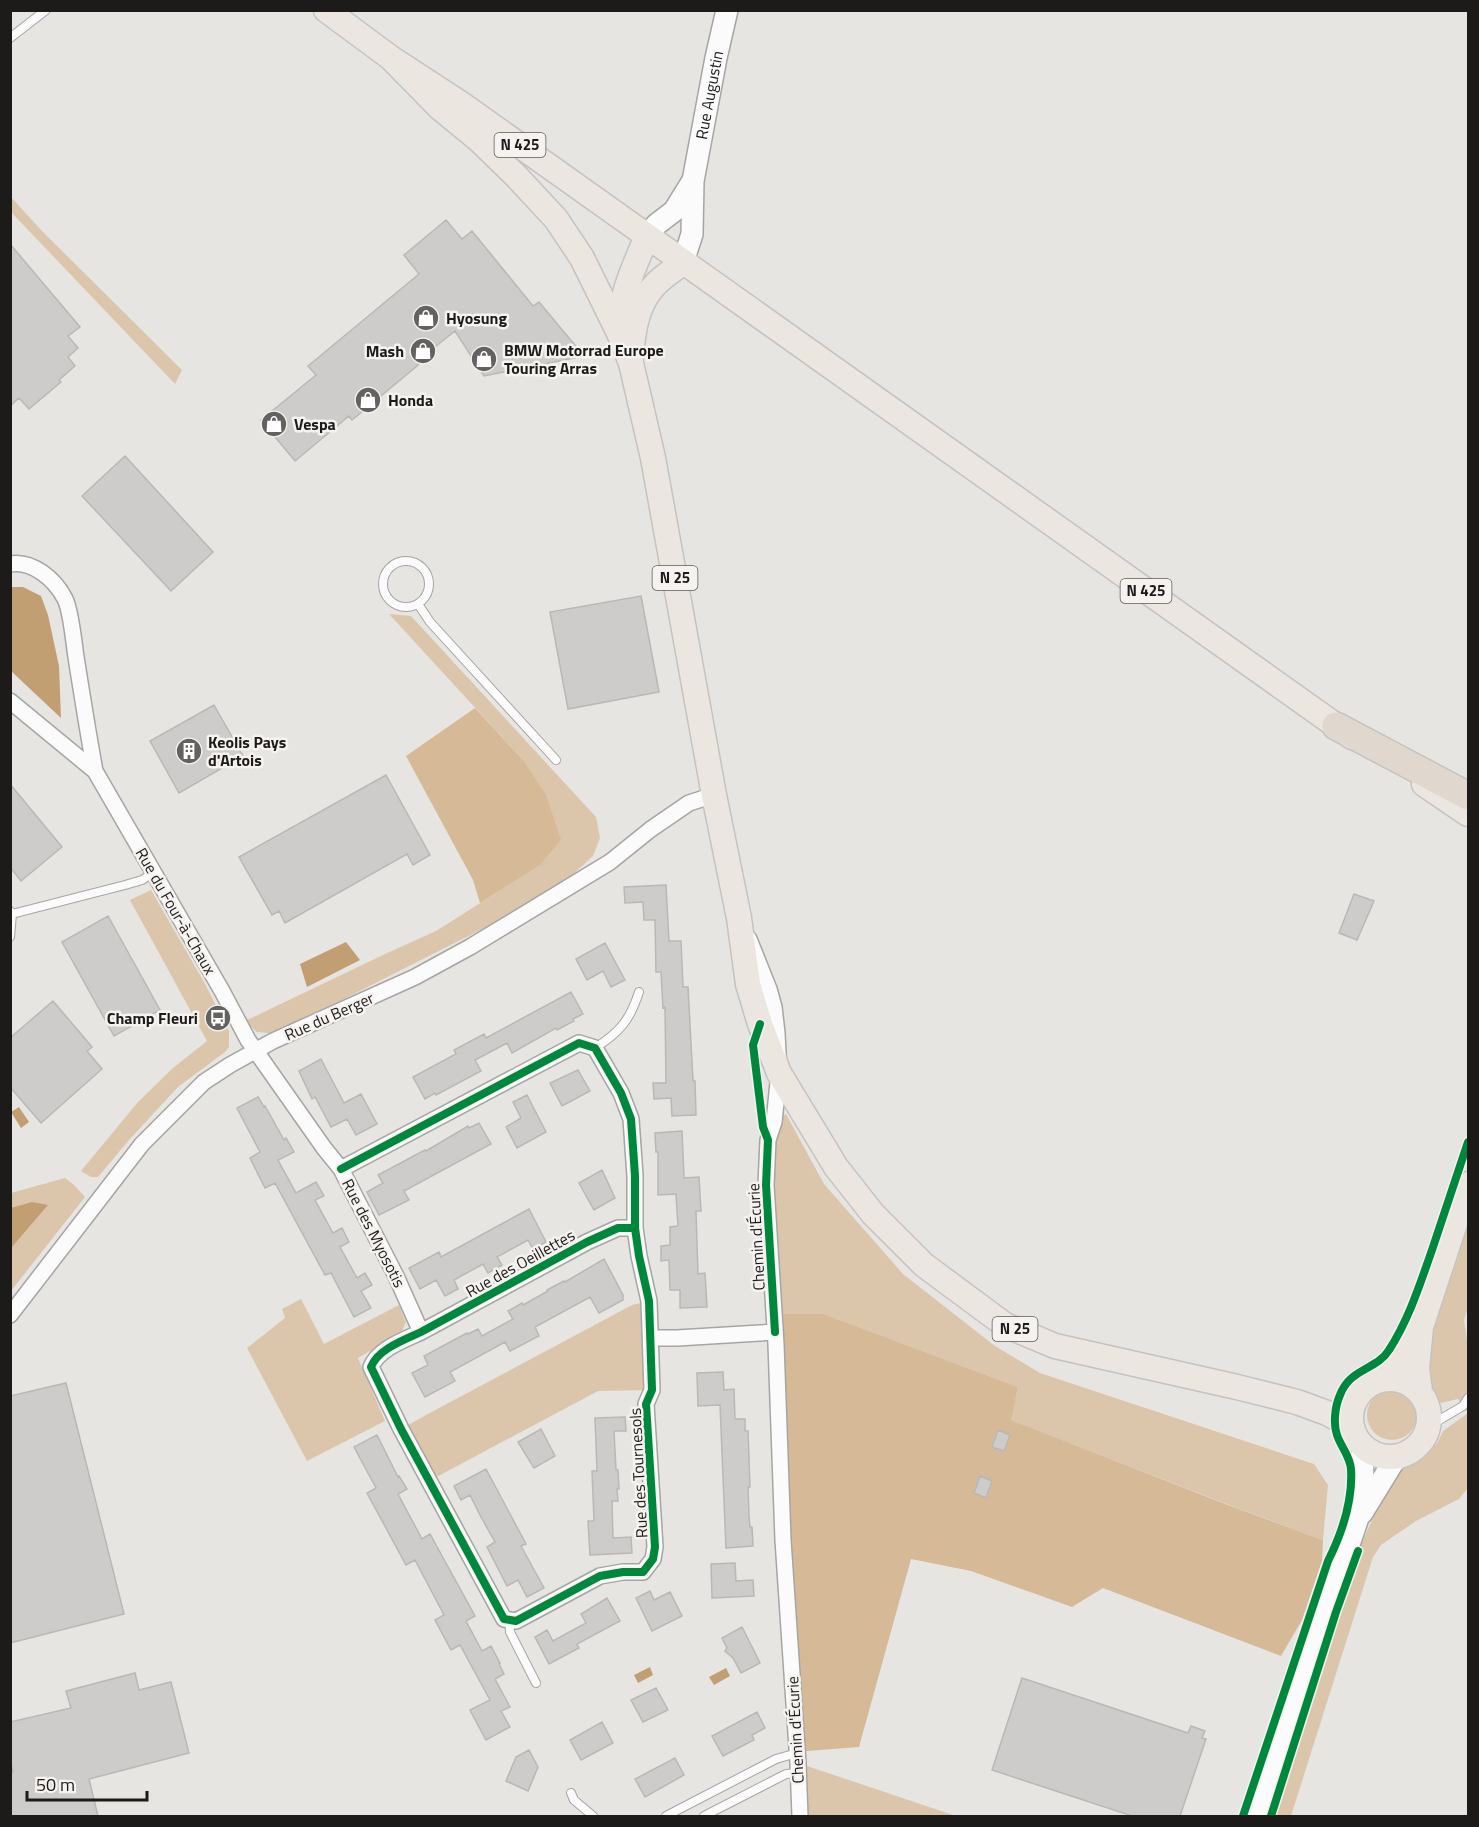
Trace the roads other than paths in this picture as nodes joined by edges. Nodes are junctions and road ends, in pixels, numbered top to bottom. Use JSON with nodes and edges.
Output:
{"nodes":[{"id":1,"x":46,"y":10,"type":"edge"},
{"id":2,"x":326,"y":10,"type":"edge"},
{"id":3,"x":727,"y":10,"type":"edge"},
{"id":4,"x":10,"y":38,"type":"edge"},
{"id":5,"x":392,"y":58,"type":"junction"},
{"id":6,"x":693,"y":181,"type":"junction"},
{"id":7,"x":647,"y":236,"type":"junction"},
{"id":8,"x":683,"y":262,"type":"junction"},
{"id":9,"x":619,"y":333,"type":"junction"},
{"id":10,"x":631,"y":363,"type":"junction"},
{"id":11,"x":10,"y":564,"type":"edge"},
{"id":12,"x":418,"y":604,"type":"junction"},
{"id":13,"x":10,"y":702,"type":"edge"},
{"id":14,"x":1336,"y":726,"type":"junction"},
{"id":15,"x":556,"y":760,"type":"dead end"},
{"id":16,"x":95,"y":771,"type":"junction"},
{"id":17,"x":714,"y":795,"type":"junction"},
{"id":18,"x":1468,"y":796,"type":"edge"},
{"id":19,"x":1468,"y":814,"type":"edge"},
{"id":20,"x":1468,"y":827,"type":"edge"},
{"id":21,"x":153,"y":873,"type":"junction"},
{"id":22,"x":11,"y":912,"type":"edge"},
{"id":23,"x":10,"y":937,"type":"edge"},
{"id":24,"x":639,"y":992,"type":"dead end"},
{"id":25,"x":595,"y":1048,"type":"junction"},
{"id":26,"x":256,"y":1050,"type":"junction"},
{"id":27,"x":779,"y":1073,"type":"junction"},
{"id":28,"x":804,"y":1115,"type":"junction"},
{"id":29,"x":774,"y":1122,"type":"junction"},
{"id":30,"x":341,"y":1169,"type":"junction"},
{"id":31,"x":1468,"y":1184,"type":"edge"},
{"id":32,"x":635,"y":1228,"type":"junction"},
{"id":33,"x":10,"y":1315,"type":"edge"},
{"id":34,"x":1421,"y":1327,"type":"junction"},
{"id":35,"x":421,"y":1332,"type":"junction"},
{"id":36,"x":775,"y":1332,"type":"junction"},
{"id":37,"x":651,"y":1338,"type":"junction"},
{"id":38,"x":1379,"y":1380,"type":"junction"},
{"id":39,"x":1420,"y":1391,"type":"junction"},
{"id":40,"x":1468,"y":1398,"type":"edge"},
{"id":41,"x":1429,"y":1426,"type":"junction"},
{"id":42,"x":1357,"y":1436,"type":"junction"},
{"id":43,"x":1397,"y":1456,"type":"junction"},
{"id":44,"x":1357,"y":1521,"type":"junction"},
{"id":45,"x":507,"y":1620,"type":"junction"},
{"id":46,"x":536,"y":1683,"type":"dead end"},
{"id":47,"x":797,"y":1753,"type":"junction"},
{"id":48,"x":798,"y":1773,"type":"junction"},
{"id":49,"x":571,"y":1793,"type":"dead end"},
{"id":50,"x":593,"y":1816,"type":"edge"},
{"id":51,"x":666,"y":1816,"type":"edge"},
{"id":52,"x":704,"y":1816,"type":"edge"},
{"id":53,"x":800,"y":1816,"type":"edge"},
{"id":54,"x":1257,"y":1816,"type":"edge"}],
"edges":[{"from":1,"to":4,"type":"lane"},
{"from":2,"to":5,"type":"main road","number":"N 25"},
{"from":3,"to":6,"type":"main road","name":"Rue Augustin"},
{"from":5,"to":7,"type":"main road","number":"N 425"},
{"from":5,"to":9,"type":"main road","number":"N 25"},
{"from":6,"to":7,"type":"main road"},
{"from":6,"to":8,"type":"main road"},
{"from":7,"to":8,"type":"main road","number":"N 425"},
{"from":7,"to":9,"type":"main road","number":"N 25"},
{"from":8,"to":10,"type":"main road","number":"N 25"},
{"from":8,"to":14,"type":"main road","number":"N 425"},
{"from":9,"to":10,"type":"main road","number":"N 25"},
{"from":10,"to":17,"type":"main road","number":"N 25"},
{"from":11,"to":16,"type":"street","name":"Rue du Four-à-Chaux"},
{"from":12,"to":12,"type":"lane"},
{"from":12,"to":15,"type":"lane"},
{"from":13,"to":16,"type":"street","name":"Rue du Four-à-Chaux"},
{"from":14,"to":18,"type":"highway"},
{"from":14,"to":19,"type":"main road","number":"N 425"},
{"from":14,"to":20,"type":"main road","number":"N 425"},
{"from":16,"to":21,"type":"street","name":"Rue du Four-à-Chaux"},
{"from":17,"to":26,"type":"street","name":"Rue du Berger"},
{"from":17,"to":27,"type":"main road","number":"N 25"},
{"from":21,"to":22,"type":"lane"},
{"from":21,"to":26,"type":"street","name":"Rue du Four-à-Chaux"},
{"from":22,"to":23,"type":"lane"},
{"from":24,"to":25,"type":"lane"},
{"from":25,"to":30,"type":"street"},
{"from":25,"to":32,"type":"street","name":"Rue des Tournesols"},
{"from":26,"to":30,"type":"street","name":"Rue des Myosotis"},
{"from":26,"to":33,"type":"street","name":"Rue du Berger"},
{"from":27,"to":28,"type":"main road","number":"N 25"},
{"from":27,"to":29,"type":"street","name":"Chemin d'Écurie"},
{"from":28,"to":29,"type":"street"},
{"from":28,"to":42,"type":"main road","number":"N 25"},
{"from":29,"to":36,"type":"street","name":"Chemin d'Écurie"},
{"from":30,"to":35,"type":"street","name":"Rue des Myosotis"},
{"from":31,"to":34,"type":"main road"},
{"from":32,"to":35,"type":"street","name":"Rue des Oeillettes"},
{"from":32,"to":37,"type":"street","name":"Rue des Tournesols"},
{"from":34,"to":38,"type":"main road"},
{"from":34,"to":39,"type":"main road"},
{"from":35,"to":45,"type":"street","name":"Rue des Oeillettes"},
{"from":36,"to":37,"type":"street"},
{"from":36,"to":47,"type":"street","name":"Chemin d'Écurie"},
{"from":37,"to":45,"type":"street","name":"Rue des Tournesols"},
{"from":38,"to":39,"type":"main road"},
{"from":38,"to":42,"type":"main road"},
{"from":39,"to":41,"type":"main road"},
{"from":40,"to":41,"type":"lane"},
{"from":41,"to":43,"type":"main road"},
{"from":42,"to":43,"type":"main road"},
{"from":42,"to":44,"type":"main road"},
{"from":43,"to":44,"type":"main road"},
{"from":44,"to":54,"type":"main road"},
{"from":45,"to":46,"type":"lane"},
{"from":47,"to":48,"type":"street","name":"Chemin d'Écurie"},
{"from":47,"to":51,"type":"lane"},
{"from":48,"to":52,"type":"lane"},
{"from":48,"to":53,"type":"street","name":"Chemin d'Écurie"},
{"from":49,"to":50,"type":"lane"}]}
